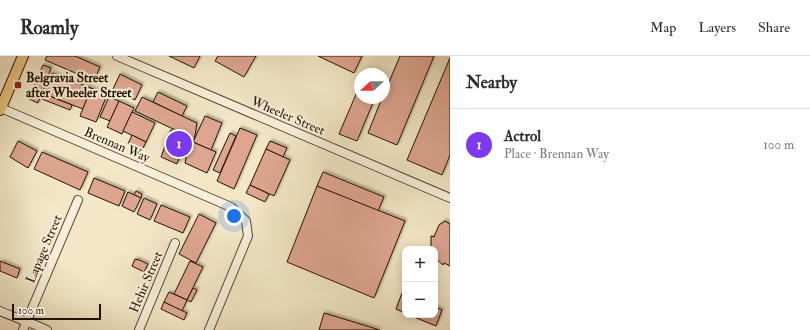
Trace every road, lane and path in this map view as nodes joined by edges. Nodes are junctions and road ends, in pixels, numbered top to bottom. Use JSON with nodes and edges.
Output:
{"nodes":[{"id":1,"x":23,"y":56,"type":"edge"},
{"id":2,"x":117,"y":56,"type":"edge"},
{"id":3,"x":0,"y":109,"type":"edge"},
{"id":4,"x":450,"y":198,"type":"edge"},
{"id":5,"x":78,"y":200,"type":"dead end"},
{"id":6,"x":175,"y":243,"type":"dead end"},
{"id":7,"x":0,"y":312,"type":"edge"},
{"id":8,"x":27,"y":321,"type":"junction"},
{"id":9,"x":23,"y":330,"type":"edge"},
{"id":10,"x":47,"y":330,"type":"edge"},
{"id":11,"x":139,"y":330,"type":"edge"},
{"id":12,"x":209,"y":330,"type":"edge"}],
"edges":[{"from":1,"to":3,"type":"main road"},
{"from":2,"to":4,"type":"street","name":"Wheeler Street"},
{"from":3,"to":12,"type":"street","name":"Brennan Way"},
{"from":5,"to":8,"type":"street","name":"Lapage Street"},
{"from":6,"to":11,"type":"street","name":"Hehir Street"},
{"from":7,"to":8,"type":"street"},
{"from":8,"to":9,"type":"street","name":"Lapage Street"},
{"from":8,"to":10,"type":"street"}]}
